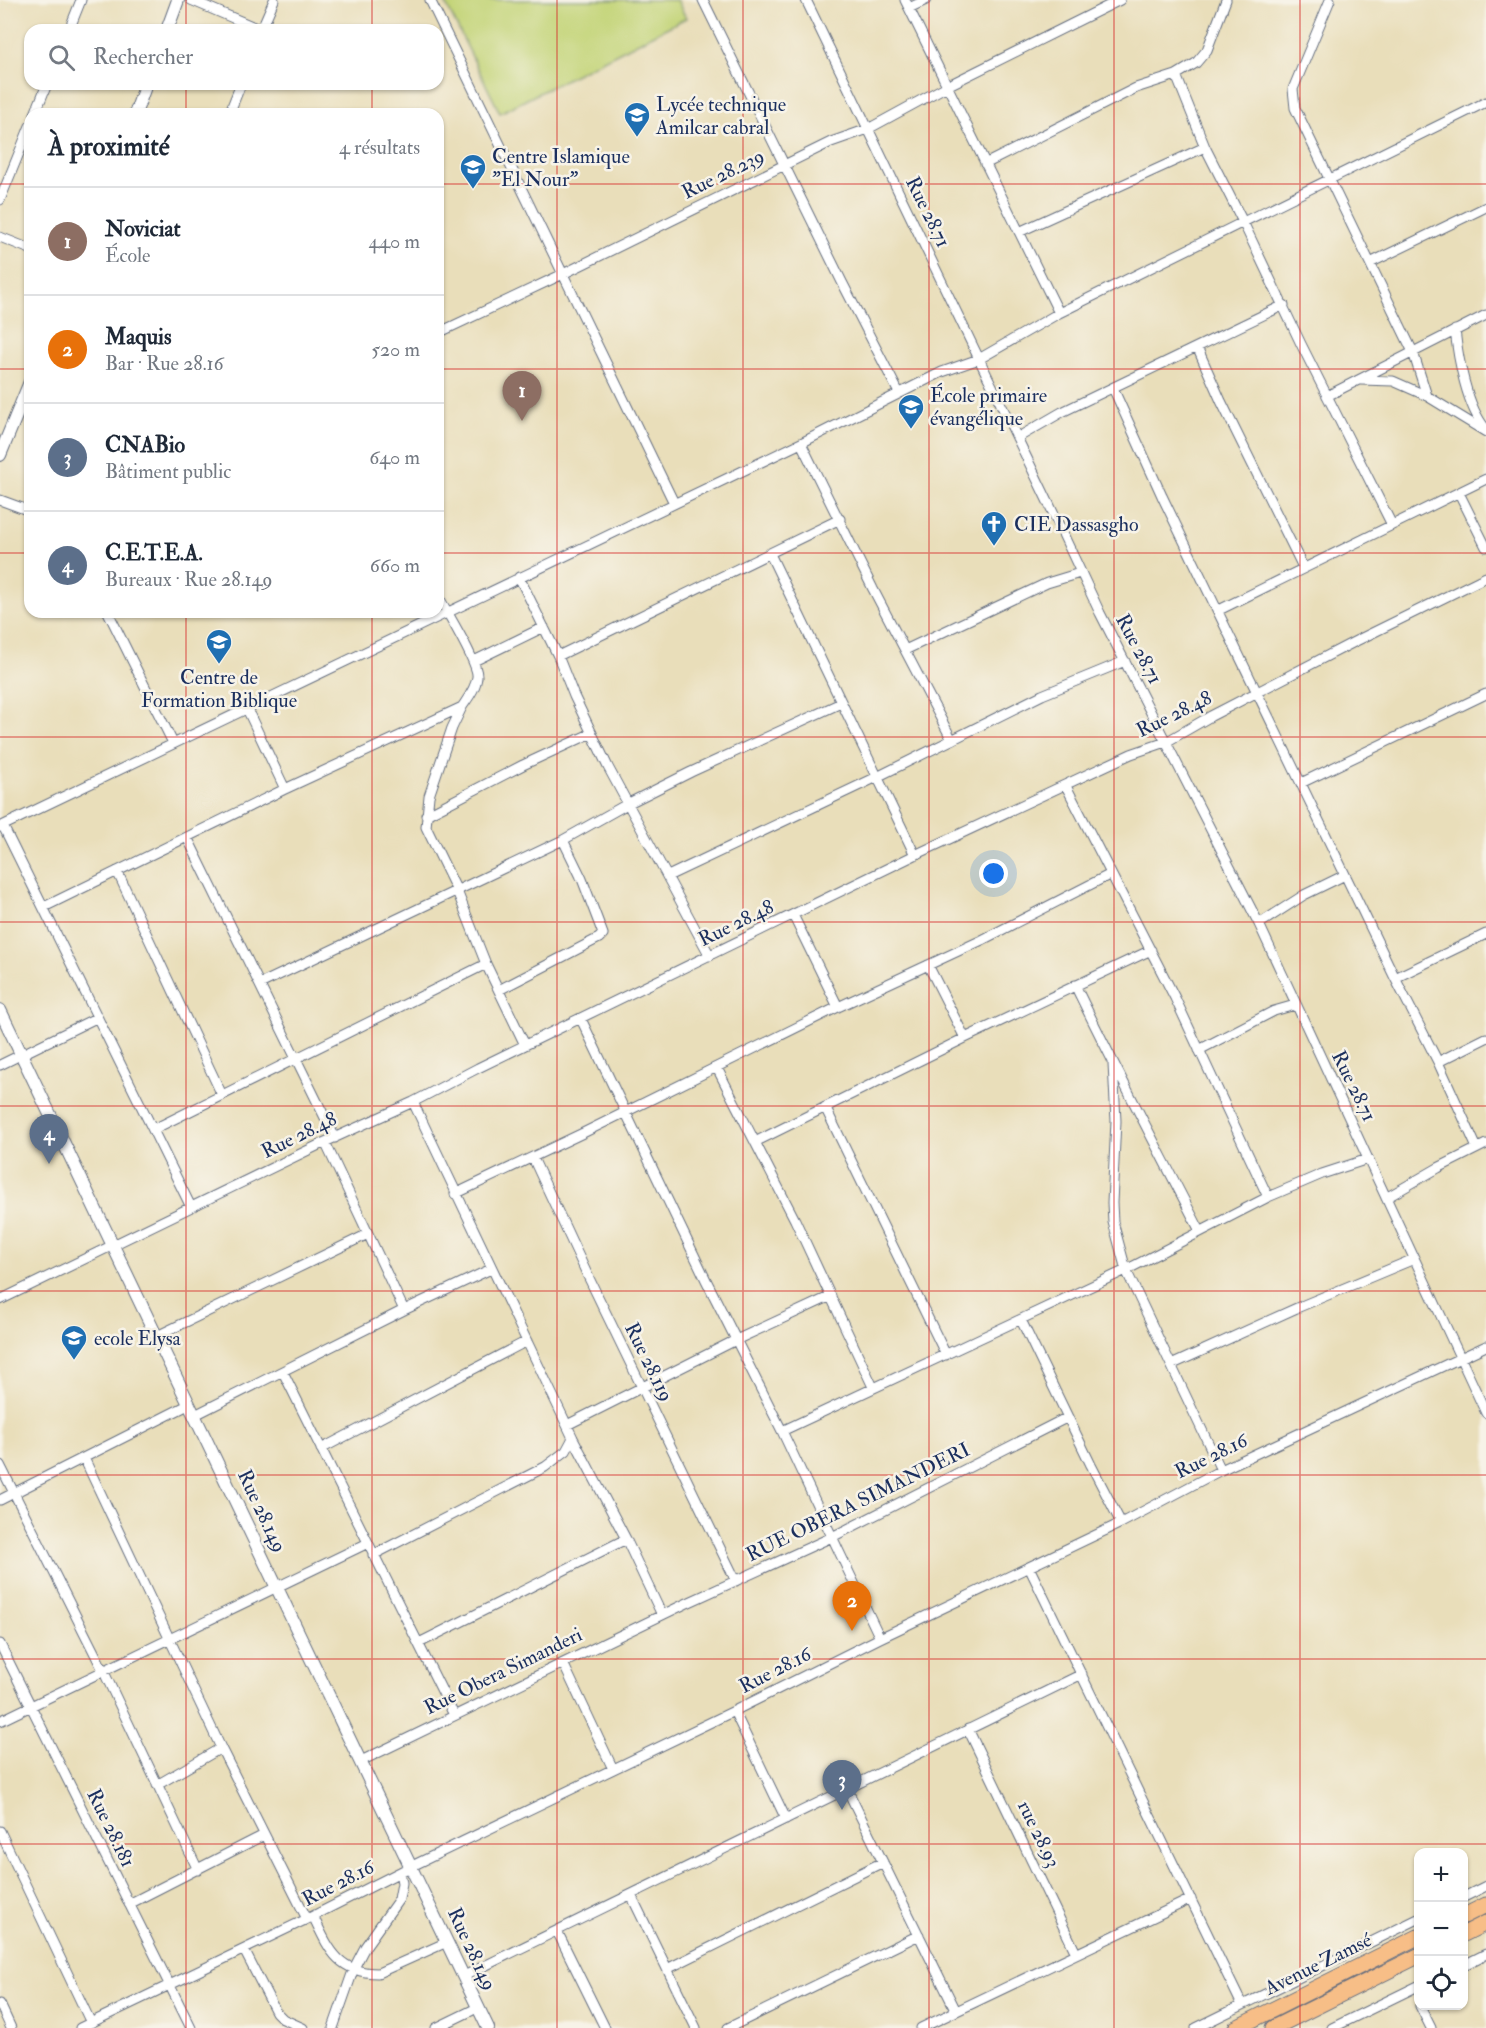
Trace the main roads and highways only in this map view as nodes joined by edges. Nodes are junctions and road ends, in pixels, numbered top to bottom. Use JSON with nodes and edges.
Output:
{"nodes":[{"id":1,"x":1486,"y":1905,"type":"edge"},
{"id":2,"x":1468,"y":1914,"type":"edge"},
{"id":3,"x":1486,"y":1923,"type":"edge"},
{"id":4,"x":1468,"y":1932,"type":"edge"},
{"id":5,"x":1414,"y":1939,"type":"edge"},
{"id":6,"x":1414,"y":1958,"type":"edge"},
{"id":7,"x":1236,"y":2028,"type":"edge"},
{"id":8,"x":1273,"y":2028,"type":"edge"}],
"edges":[{"from":1,"to":2,"type":"highway"},
{"from":3,"to":4,"type":"highway"},
{"from":5,"to":7,"type":"highway","name":"Avenue Zamsé"},
{"from":6,"to":8,"type":"highway","name":"Avenue Zamsé"}]}
